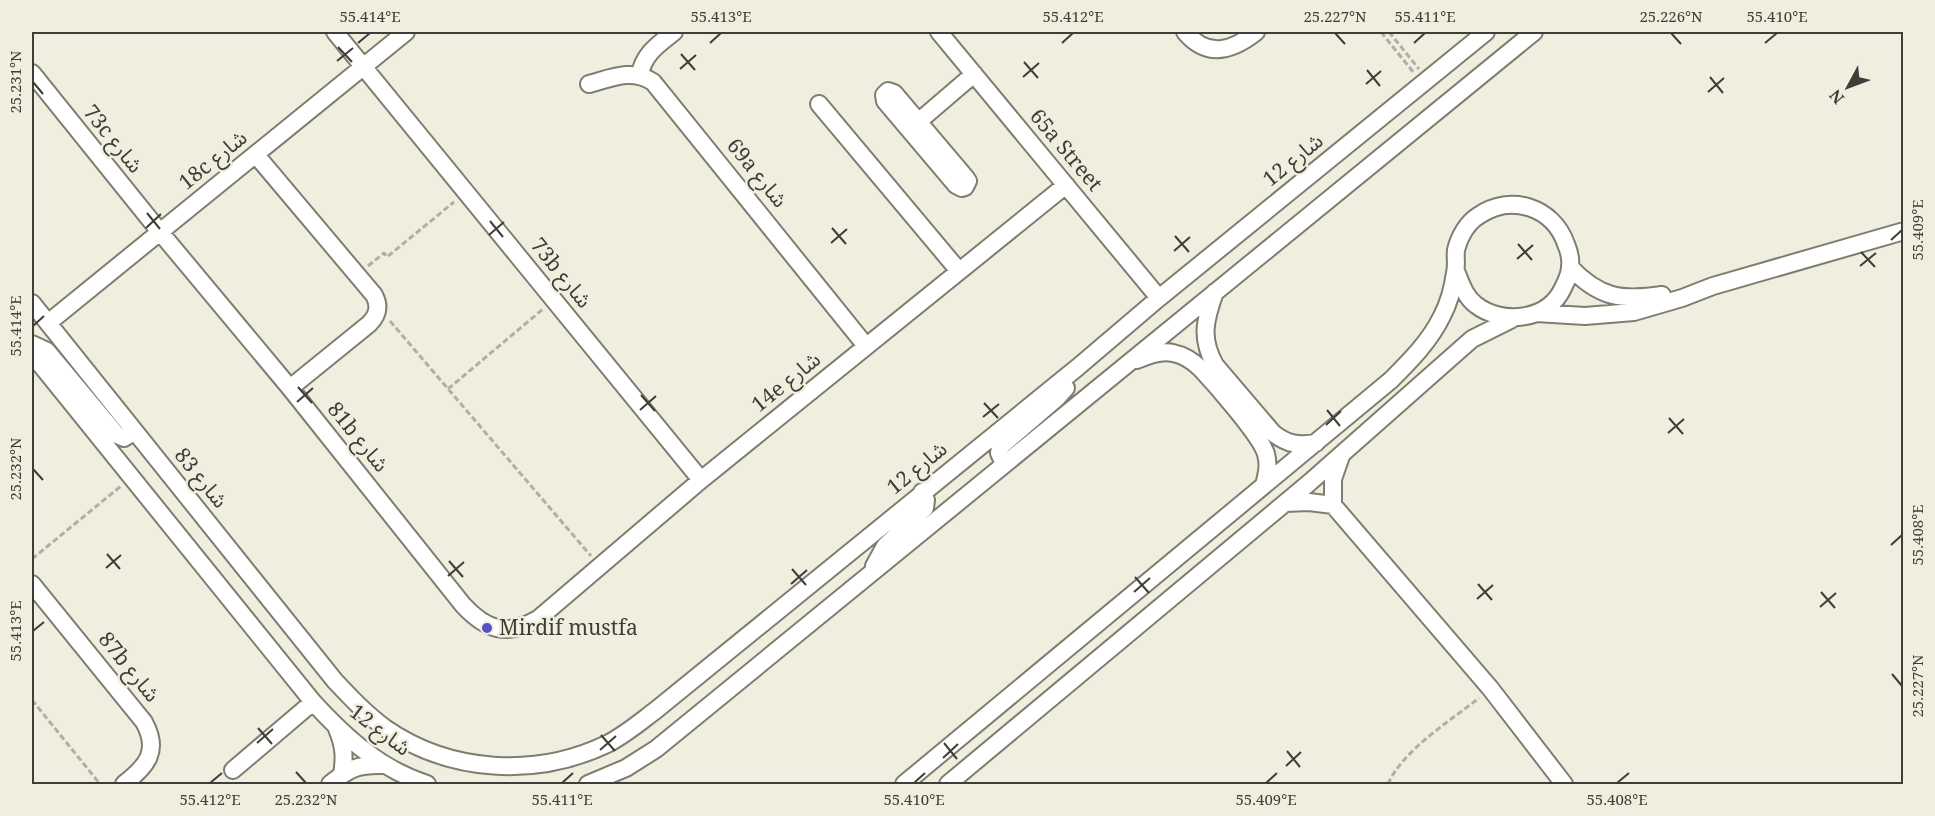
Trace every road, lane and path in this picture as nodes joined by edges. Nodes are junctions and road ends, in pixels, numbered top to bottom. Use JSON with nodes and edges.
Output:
{"nodes":[{"id":1,"x":334,"y":32,"type":"edge"},
{"id":2,"x":406,"y":32,"type":"edge"},
{"id":3,"x":674,"y":32,"type":"edge"},
{"id":4,"x":939,"y":32,"type":"edge"},
{"id":5,"x":1185,"y":32,"type":"edge"},
{"id":6,"x":1256,"y":32,"type":"edge"},
{"id":7,"x":1381,"y":32,"type":"edge"},
{"id":8,"x":1389,"y":32,"type":"edge"},
{"id":9,"x":1486,"y":32,"type":"edge"},
{"id":10,"x":1534,"y":32,"type":"edge"},
{"id":11,"x":363,"y":66,"type":"junction"},
{"id":12,"x":32,"y":73,"type":"edge"},
{"id":13,"x":975,"y":74,"type":"junction"},
{"id":14,"x":640,"y":75,"type":"junction"},
{"id":15,"x":1425,"y":82,"type":"junction"},
{"id":16,"x":589,"y":84,"type":"dead end"},
{"id":17,"x":819,"y":104,"type":"dead end"},
{"id":18,"x":918,"y":122,"type":"junction"},
{"id":19,"x":256,"y":155,"type":"junction"},
{"id":20,"x":1066,"y":185,"type":"junction"},
{"id":21,"x":466,"y":192,"type":"junction"},
{"id":22,"x":1904,"y":231,"type":"edge"},
{"id":23,"x":160,"y":232,"type":"junction"},
{"id":24,"x":1570,"y":267,"type":"junction"},
{"id":25,"x":959,"y":271,"type":"junction"},
{"id":26,"x":1456,"y":271,"type":"junction"},
{"id":27,"x":357,"y":275,"type":"junction"},
{"id":28,"x":1713,"y":286,"type":"junction"},
{"id":29,"x":1215,"y":291,"type":"junction"},
{"id":30,"x":1159,"y":298,"type":"junction"},
{"id":31,"x":554,"y":300,"type":"junction"},
{"id":32,"x":32,"y":303,"type":"edge"},
{"id":33,"x":378,"y":307,"type":"junction"},
{"id":34,"x":1536,"y":313,"type":"junction"},
{"id":35,"x":1512,"y":319,"type":"junction"},
{"id":36,"x":48,"y":323,"type":"junction"},
{"id":37,"x":32,"y":344,"type":"edge"},
{"id":38,"x":866,"y":346,"type":"junction"},
{"id":39,"x":32,"y":354,"type":"edge"},
{"id":40,"x":1125,"y":365,"type":"junction"},
{"id":41,"x":1078,"y":367,"type":"junction"},
{"id":42,"x":290,"y":387,"type":"junction"},
{"id":43,"x":448,"y":389,"type":"junction"},
{"id":44,"x":132,"y":429,"type":"junction"},
{"id":45,"x":1316,"y":442,"type":"junction"},
{"id":46,"x":1342,"y":454,"type":"junction"},
{"id":47,"x":1004,"y":464,"type":"junction"},
{"id":48,"x":131,"y":477,"type":"junction"},
{"id":49,"x":701,"y":480,"type":"junction"},
{"id":50,"x":1264,"y":485,"type":"junction"},
{"id":51,"x":922,"y":492,"type":"junction"},
{"id":52,"x":1285,"y":503,"type":"junction"},
{"id":53,"x":1333,"y":505,"type":"junction"},
{"id":54,"x":32,"y":559,"type":"edge"},
{"id":55,"x":600,"y":566,"type":"junction"},
{"id":56,"x":871,"y":573,"type":"junction"},
{"id":57,"x":32,"y":584,"type":"edge"},
{"id":58,"x":538,"y":619,"type":"joint"},
{"id":59,"x":335,"y":681,"type":"joint"},
{"id":60,"x":1490,"y":688,"type":"junction"},
{"id":61,"x":32,"y":700,"type":"edge"},
{"id":62,"x":313,"y":702,"type":"junction"},
{"id":63,"x":336,"y":727,"type":"junction"},
{"id":64,"x":384,"y":765,"type":"junction"},
{"id":65,"x":233,"y":770,"type":"dead end"},
{"id":66,"x":336,"y":779,"type":"edge"},
{"id":67,"x":100,"y":784,"type":"edge"},
{"id":68,"x":124,"y":784,"type":"edge"},
{"id":69,"x":427,"y":784,"type":"edge"},
{"id":70,"x":588,"y":784,"type":"edge"},
{"id":71,"x":904,"y":784,"type":"edge"},
{"id":72,"x":948,"y":784,"type":"edge"},
{"id":73,"x":1388,"y":784,"type":"edge"},
{"id":74,"x":1564,"y":784,"type":"edge"}],
"edges":[{"from":1,"to":11,"type":"street"},
{"from":2,"to":11,"type":"street","name":"18c شارع"},
{"from":3,"to":14,"type":"street"},
{"from":4,"to":13,"type":"street","name":"65a Street"},
{"from":5,"to":6,"type":"street"},
{"from":7,"to":15,"type":"path"},
{"from":8,"to":15,"type":"path"},
{"from":9,"to":15,"type":"street","name":"شارع 12"},
{"from":10,"to":29,"type":"street"},
{"from":11,"to":19,"type":"street","name":"18c شارع"},
{"from":11,"to":21,"type":"street","name":"73b شارع"},
{"from":12,"to":23,"type":"street","name":"73c شارع"},
{"from":13,"to":18,"type":"street"},
{"from":13,"to":20,"type":"street","name":"65a Street"},
{"from":14,"to":16,"type":"street"},
{"from":14,"to":38,"type":"street","name":"69a شارع"},
{"from":15,"to":30,"type":"street","name":"شارع 12"},
{"from":17,"to":25,"type":"street"},
{"from":18,"to":18,"type":"street"},
{"from":19,"to":23,"type":"street","name":"18c شارع"},
{"from":19,"to":27,"type":"street"},
{"from":20,"to":25,"type":"street","name":"14e شارع"},
{"from":20,"to":30,"type":"street","name":"65a Street"},
{"from":21,"to":27,"type":"path"},
{"from":21,"to":31,"type":"street","name":"73b شارع"},
{"from":22,"to":28,"type":"street"},
{"from":23,"to":36,"type":"street","name":"18c شارع"},
{"from":23,"to":42,"type":"street","name":"81b شارع"},
{"from":24,"to":26,"type":"street"},
{"from":24,"to":28,"type":"street"},
{"from":24,"to":34,"type":"street"},
{"from":25,"to":38,"type":"street","name":"14e شارع"},
{"from":26,"to":35,"type":"street"},
{"from":26,"to":45,"type":"street"},
{"from":27,"to":33,"type":"street"},
{"from":28,"to":34,"type":"street"},
{"from":29,"to":40,"type":"street"},
{"from":29,"to":45,"type":"street"},
{"from":30,"to":41,"type":"street","name":"شارع 12"},
{"from":31,"to":43,"type":"path"},
{"from":31,"to":49,"type":"street","name":"73b شارع"},
{"from":32,"to":36,"type":"street","name":"شارع 83"},
{"from":33,"to":42,"type":"street"},
{"from":33,"to":43,"type":"path"},
{"from":34,"to":35,"type":"street"},
{"from":35,"to":46,"type":"street"},
{"from":36,"to":44,"type":"street","name":"شارع 83"},
{"from":37,"to":44,"type":"street"},
{"from":38,"to":49,"type":"street","name":"14e شارع"},
{"from":39,"to":48,"type":"street"},
{"from":40,"to":47,"type":"street"},
{"from":40,"to":50,"type":"street"},
{"from":41,"to":47,"type":"street"},
{"from":41,"to":51,"type":"street","name":"شارع 12"},
{"from":42,"to":58,"type":"street","name":"81b شارع"},
{"from":43,"to":55,"type":"path"},
{"from":44,"to":59,"type":"street","name":"شارع 83"},
{"from":45,"to":50,"type":"street"},
{"from":46,"to":52,"type":"street"},
{"from":46,"to":53,"type":"street"},
{"from":47,"to":56,"type":"street"},
{"from":48,"to":54,"type":"path"},
{"from":48,"to":62,"type":"street"},
{"from":49,"to":55,"type":"street","name":"14e شارع"},
{"from":50,"to":71,"type":"street"},
{"from":51,"to":56,"type":"street"},
{"from":51,"to":59,"type":"street","name":"شارع 12"},
{"from":52,"to":53,"type":"street"},
{"from":52,"to":72,"type":"street"},
{"from":53,"to":60,"type":"street"},
{"from":55,"to":58,"type":"street","name":"14e شارع"},
{"from":56,"to":70,"type":"street"},
{"from":57,"to":68,"type":"street","name":"87b شارع"},
{"from":60,"to":73,"type":"path"},
{"from":60,"to":74,"type":"street"},
{"from":61,"to":67,"type":"path"},
{"from":62,"to":63,"type":"street","name":"شارع 12"},
{"from":62,"to":65,"type":"street"},
{"from":63,"to":64,"type":"street","name":"شارع 12"},
{"from":63,"to":66,"type":"street"},
{"from":64,"to":66,"type":"street"},
{"from":64,"to":69,"type":"street","name":"شارع 12"}]}
